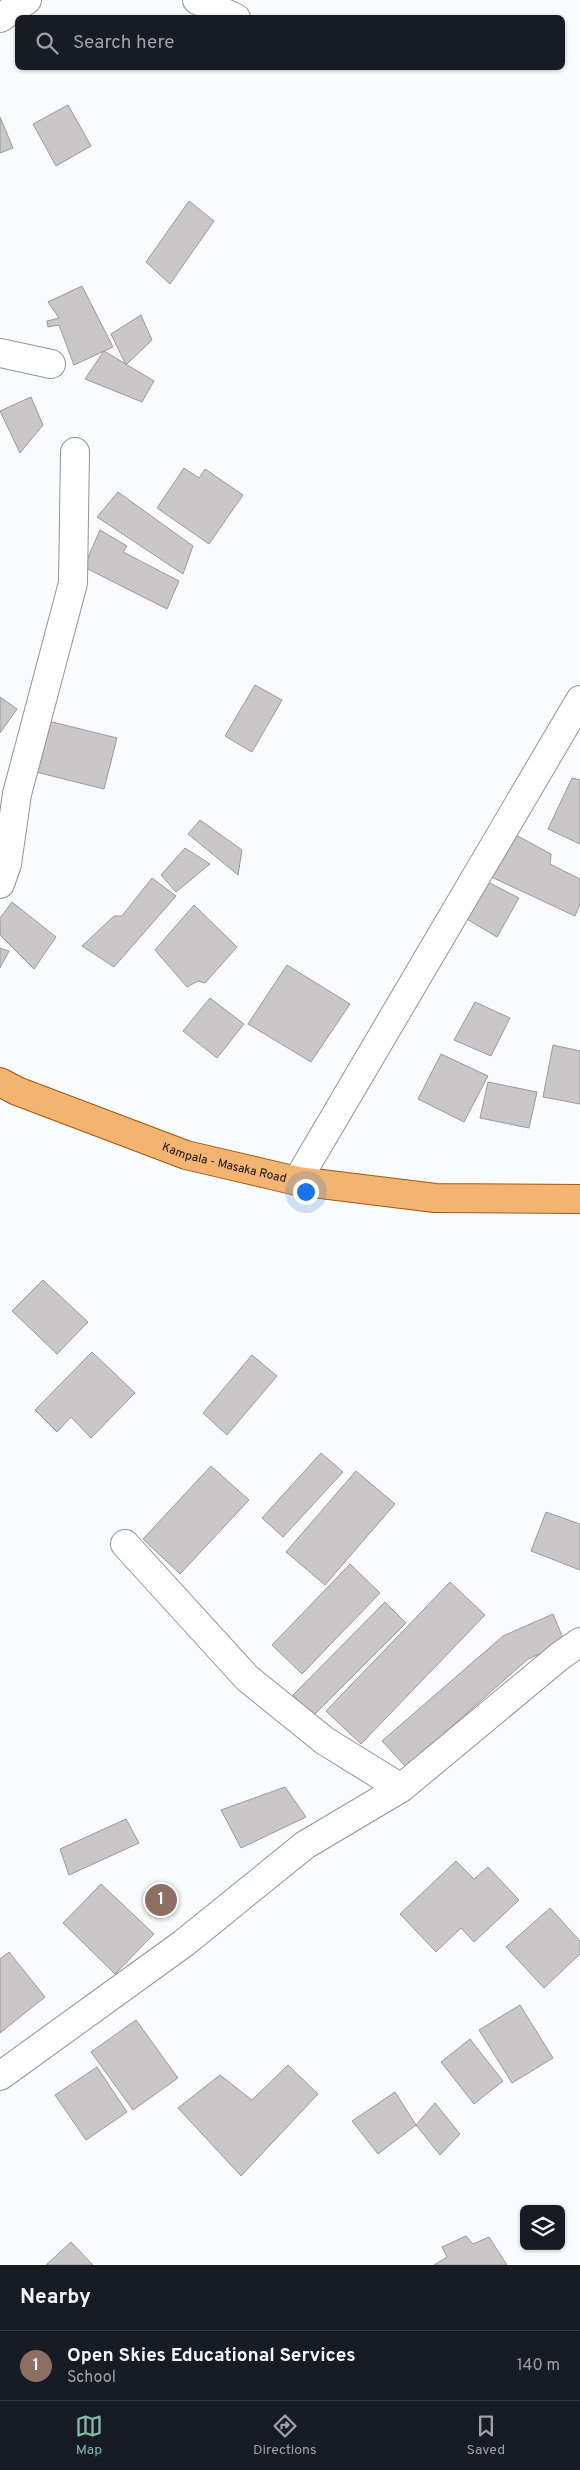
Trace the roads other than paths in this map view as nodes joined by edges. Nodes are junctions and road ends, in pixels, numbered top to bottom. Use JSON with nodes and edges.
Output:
{"nodes":[{"id":1,"x":26,"y":0,"type":"edge"},
{"id":2,"x":197,"y":0,"type":"edge"},
{"id":3,"x":230,"y":15,"type":"edge"},
{"id":4,"x":0,"y":18,"type":"edge"},
{"id":5,"x":0,"y":353,"type":"edge"},
{"id":6,"x":51,"y":364,"type":"dead end"},
{"id":7,"x":75,"y":452,"type":"dead end"},
{"id":8,"x":580,"y":700,"type":"edge"},
{"id":9,"x":0,"y":884,"type":"edge"},
{"id":10,"x":0,"y":1082,"type":"edge"},
{"id":11,"x":297,"y":1181,"type":"junction"},
{"id":12,"x":580,"y":1199,"type":"edge"},
{"id":13,"x":125,"y":1544,"type":"dead end"},
{"id":14,"x":580,"y":1642,"type":"edge"},
{"id":15,"x":401,"y":1788,"type":"junction"},
{"id":16,"x":6,"y":2061,"type":"edge"}],
"edges":[{"from":1,"to":4,"type":"street"},
{"from":2,"to":3,"type":"street"},
{"from":5,"to":6,"type":"street"},
{"from":7,"to":9,"type":"street"},
{"from":8,"to":11,"type":"street"},
{"from":10,"to":11,"type":"main road","name":"Kampala - Masaka Road"},
{"from":11,"to":12,"type":"main road","name":"Kampala - Masaka Road"},
{"from":13,"to":15,"type":"street"},
{"from":14,"to":15,"type":"street"},
{"from":15,"to":16,"type":"street"}]}
